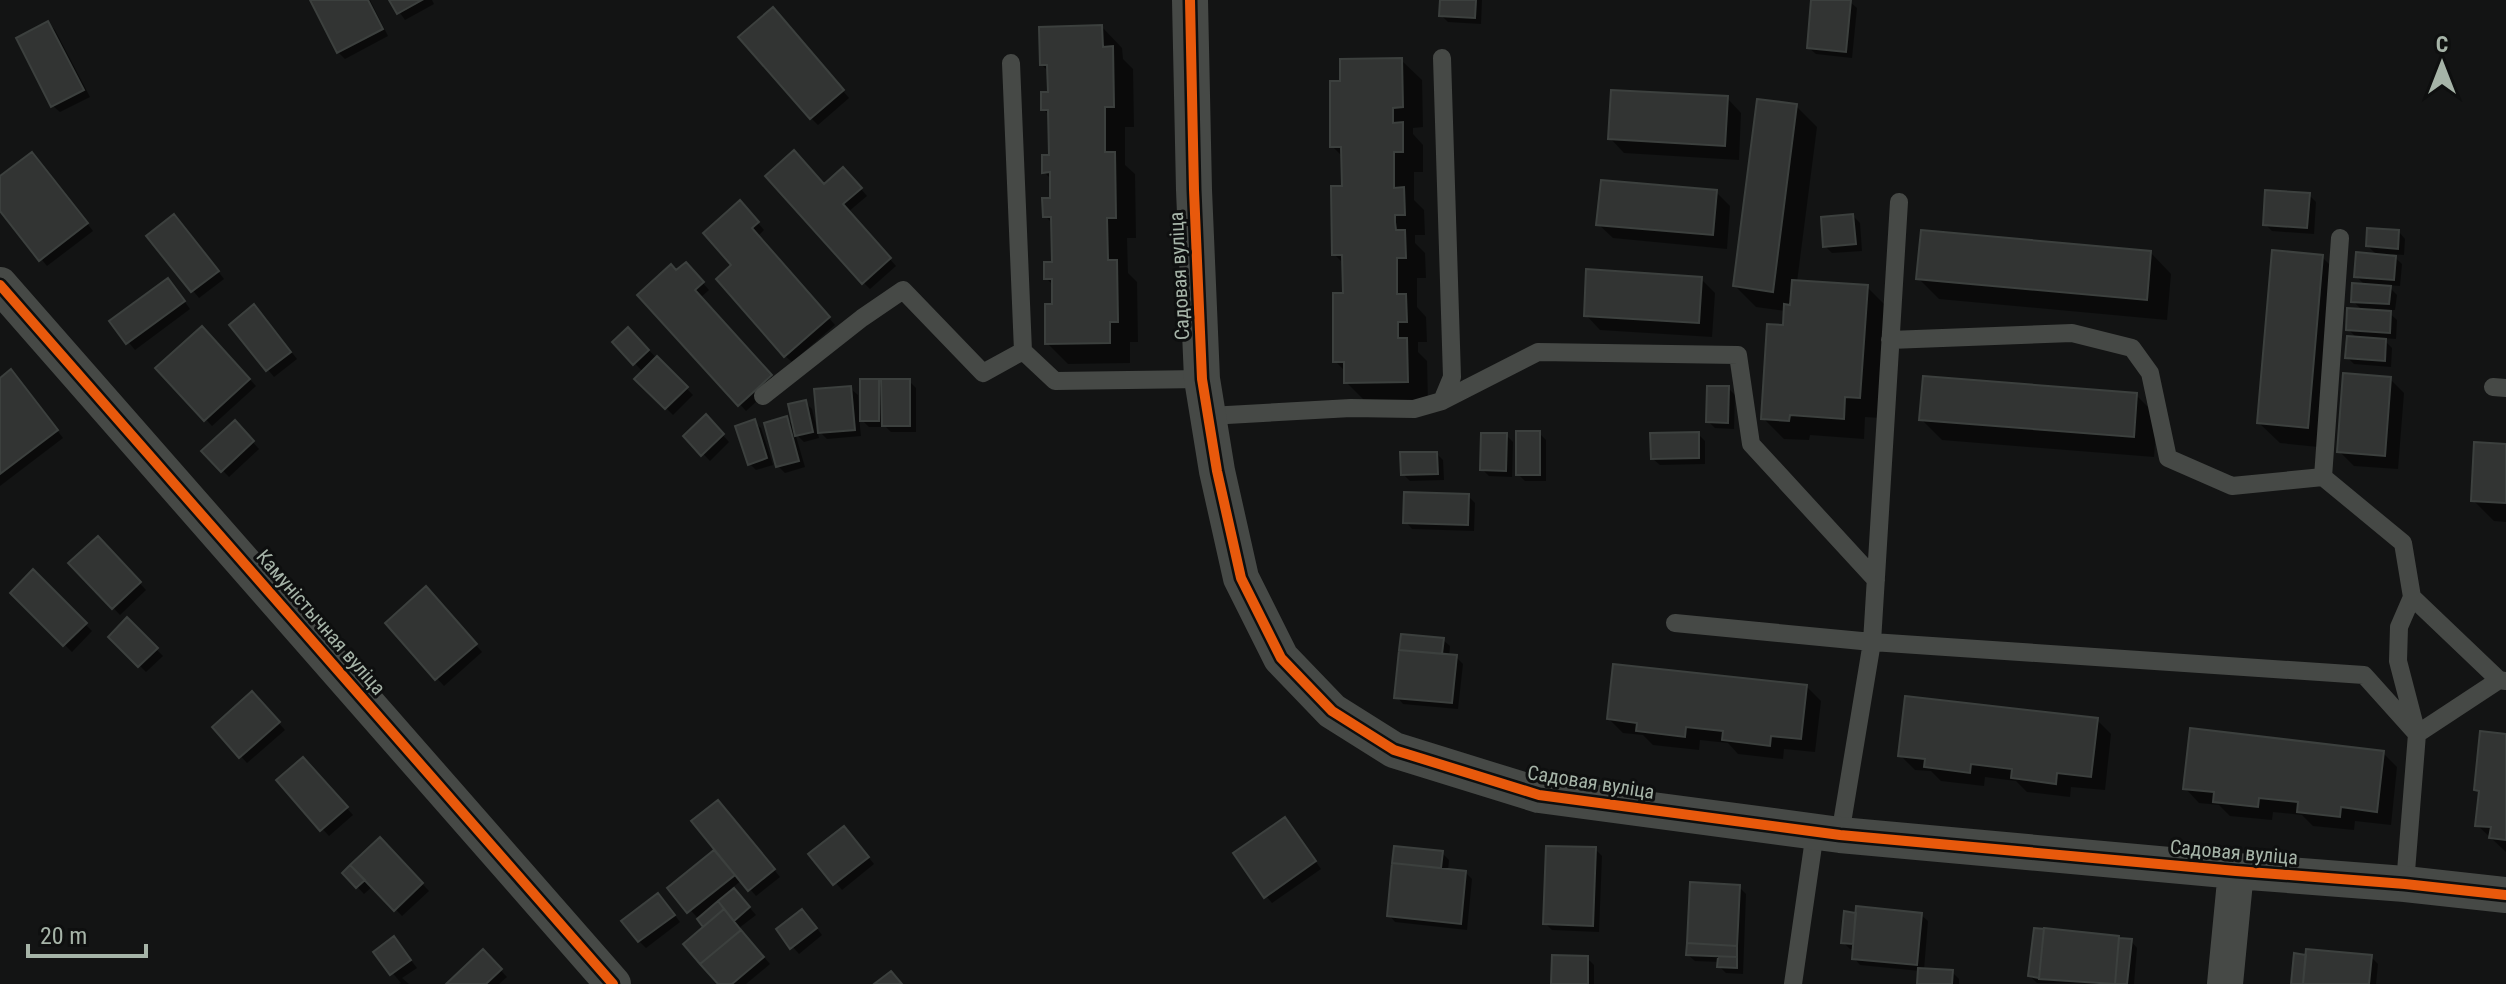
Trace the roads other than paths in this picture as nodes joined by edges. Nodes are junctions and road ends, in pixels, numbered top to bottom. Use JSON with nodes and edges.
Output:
{"nodes":[{"id":1,"x":1190,"y":0,"type":"edge"},
{"id":2,"x":1442,"y":58,"type":"dead end"},
{"id":3,"x":1011,"y":63,"type":"dead end"},
{"id":4,"x":1899,"y":202,"type":"dead end"},
{"id":5,"x":2340,"y":238,"type":"dead end"},
{"id":6,"x":0,"y":285,"type":"edge"},
{"id":7,"x":1890,"y":340,"type":"junction"},
{"id":8,"x":1023,"y":351,"type":"junction"},
{"id":9,"x":1202,"y":379,"type":"junction"},
{"id":10,"x":763,"y":396,"type":"dead end"},
{"id":11,"x":1442,"y":401,"type":"junction"},
{"id":12,"x":1209,"y":416,"type":"junction"},
{"id":13,"x":2323,"y":477,"type":"junction"},
{"id":14,"x":1876,"y":580,"type":"junction"},
{"id":15,"x":2412,"y":597,"type":"junction"},
{"id":16,"x":1675,"y":623,"type":"dead end"},
{"id":17,"x":1872,"y":642,"type":"junction"},
{"id":18,"x":2502,"y":681,"type":"edge"},
{"id":19,"x":2417,"y":734,"type":"junction"},
{"id":20,"x":1828,"y":833,"type":"junction"},
{"id":21,"x":2236,"y":871,"type":"junction"},
{"id":22,"x":2405,"y":884,"type":"junction"},
{"id":23,"x":2506,"y":895,"type":"edge"},
{"id":24,"x":613,"y":984,"type":"edge"},
{"id":25,"x":1793,"y":984,"type":"edge"},
{"id":26,"x":2225,"y":984,"type":"edge"}],
"edges":[{"from":1,"to":9,"type":"street","name":"Садовая вуліца"},
{"from":2,"to":11,"type":"lane"},
{"from":3,"to":8,"type":"lane"},
{"from":4,"to":7,"type":"lane"},
{"from":5,"to":13,"type":"lane"},
{"from":6,"to":24,"type":"street","name":"Камуністычная вуліца"},
{"from":7,"to":13,"type":"lane"},
{"from":7,"to":14,"type":"lane"},
{"from":8,"to":9,"type":"lane"},
{"from":8,"to":10,"type":"lane"},
{"from":9,"to":12,"type":"street","name":"Садовая вуліца"},
{"from":11,"to":12,"type":"lane"},
{"from":11,"to":14,"type":"lane"},
{"from":12,"to":20,"type":"street","name":"Садовая вуліца"},
{"from":13,"to":15,"type":"lane"},
{"from":14,"to":17,"type":"lane"},
{"from":15,"to":18,"type":"lane"},
{"from":15,"to":19,"type":"lane"},
{"from":16,"to":17,"type":"lane"},
{"from":17,"to":19,"type":"lane"},
{"from":17,"to":20,"type":"lane"},
{"from":18,"to":19,"type":"lane"},
{"from":19,"to":22,"type":"lane"},
{"from":20,"to":21,"type":"street","name":"Садовая вуліца"},
{"from":20,"to":25,"type":"lane"},
{"from":21,"to":22,"type":"street","name":"Садовая вуліца"},
{"from":21,"to":26,"type":"street"},
{"from":22,"to":23,"type":"street","name":"Садовая вуліца"}]}
